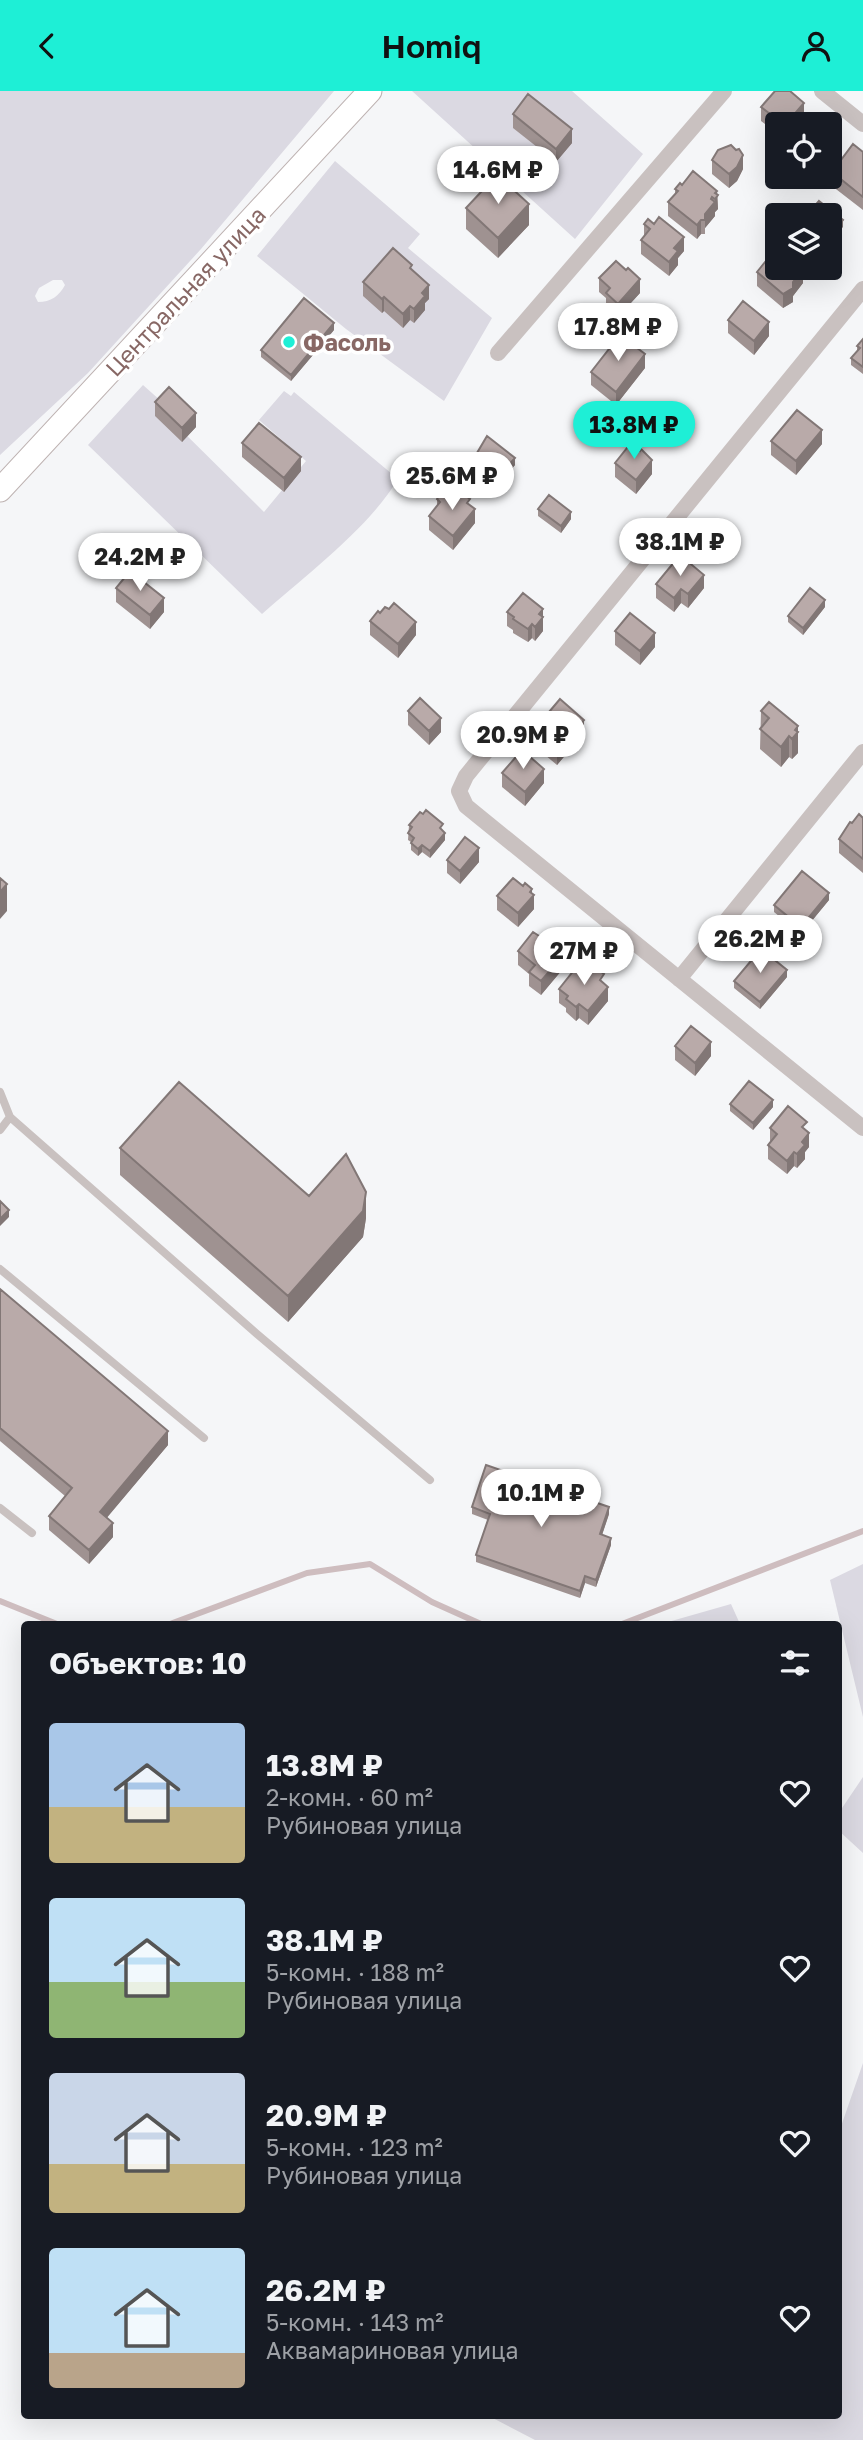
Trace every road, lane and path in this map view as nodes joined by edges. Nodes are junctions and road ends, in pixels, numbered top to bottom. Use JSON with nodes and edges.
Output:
{"nodes":[{"id":1,"x":370,"y":91,"type":"edge"},
{"id":2,"x":724,"y":91,"type":"edge"},
{"id":3,"x":822,"y":91,"type":"edge"},
{"id":4,"x":863,"y":124,"type":"edge"},
{"id":5,"x":863,"y":289,"type":"edge"},
{"id":6,"x":498,"y":353,"type":"dead end"},
{"id":7,"x":0,"y":490,"type":"edge"},
{"id":8,"x":863,"y":752,"type":"edge"},
{"id":9,"x":679,"y":979,"type":"junction"},
{"id":10,"x":0,"y":1092,"type":"edge"},
{"id":11,"x":10,"y":1117,"type":"junction"},
{"id":12,"x":863,"y":1128,"type":"edge"},
{"id":13,"x":0,"y":1130,"type":"edge"},
{"id":14,"x":0,"y":1269,"type":"edge"},
{"id":15,"x":204,"y":1438,"type":"dead end"},
{"id":16,"x":430,"y":1480,"type":"dead end"},
{"id":17,"x":0,"y":1508,"type":"edge"},
{"id":18,"x":32,"y":1533,"type":"dead end"}],
"edges":[{"from":1,"to":7,"type":"main road","name":"Центральная улица"},
{"from":2,"to":6,"type":"street"},
{"from":3,"to":4,"type":"street"},
{"from":5,"to":9,"type":"street"},
{"from":8,"to":9,"type":"street"},
{"from":9,"to":12,"type":"street"},
{"from":10,"to":11,"type":"lane"},
{"from":11,"to":13,"type":"lane"},
{"from":11,"to":16,"type":"lane"},
{"from":14,"to":15,"type":"lane"},
{"from":17,"to":18,"type":"lane"}]}
